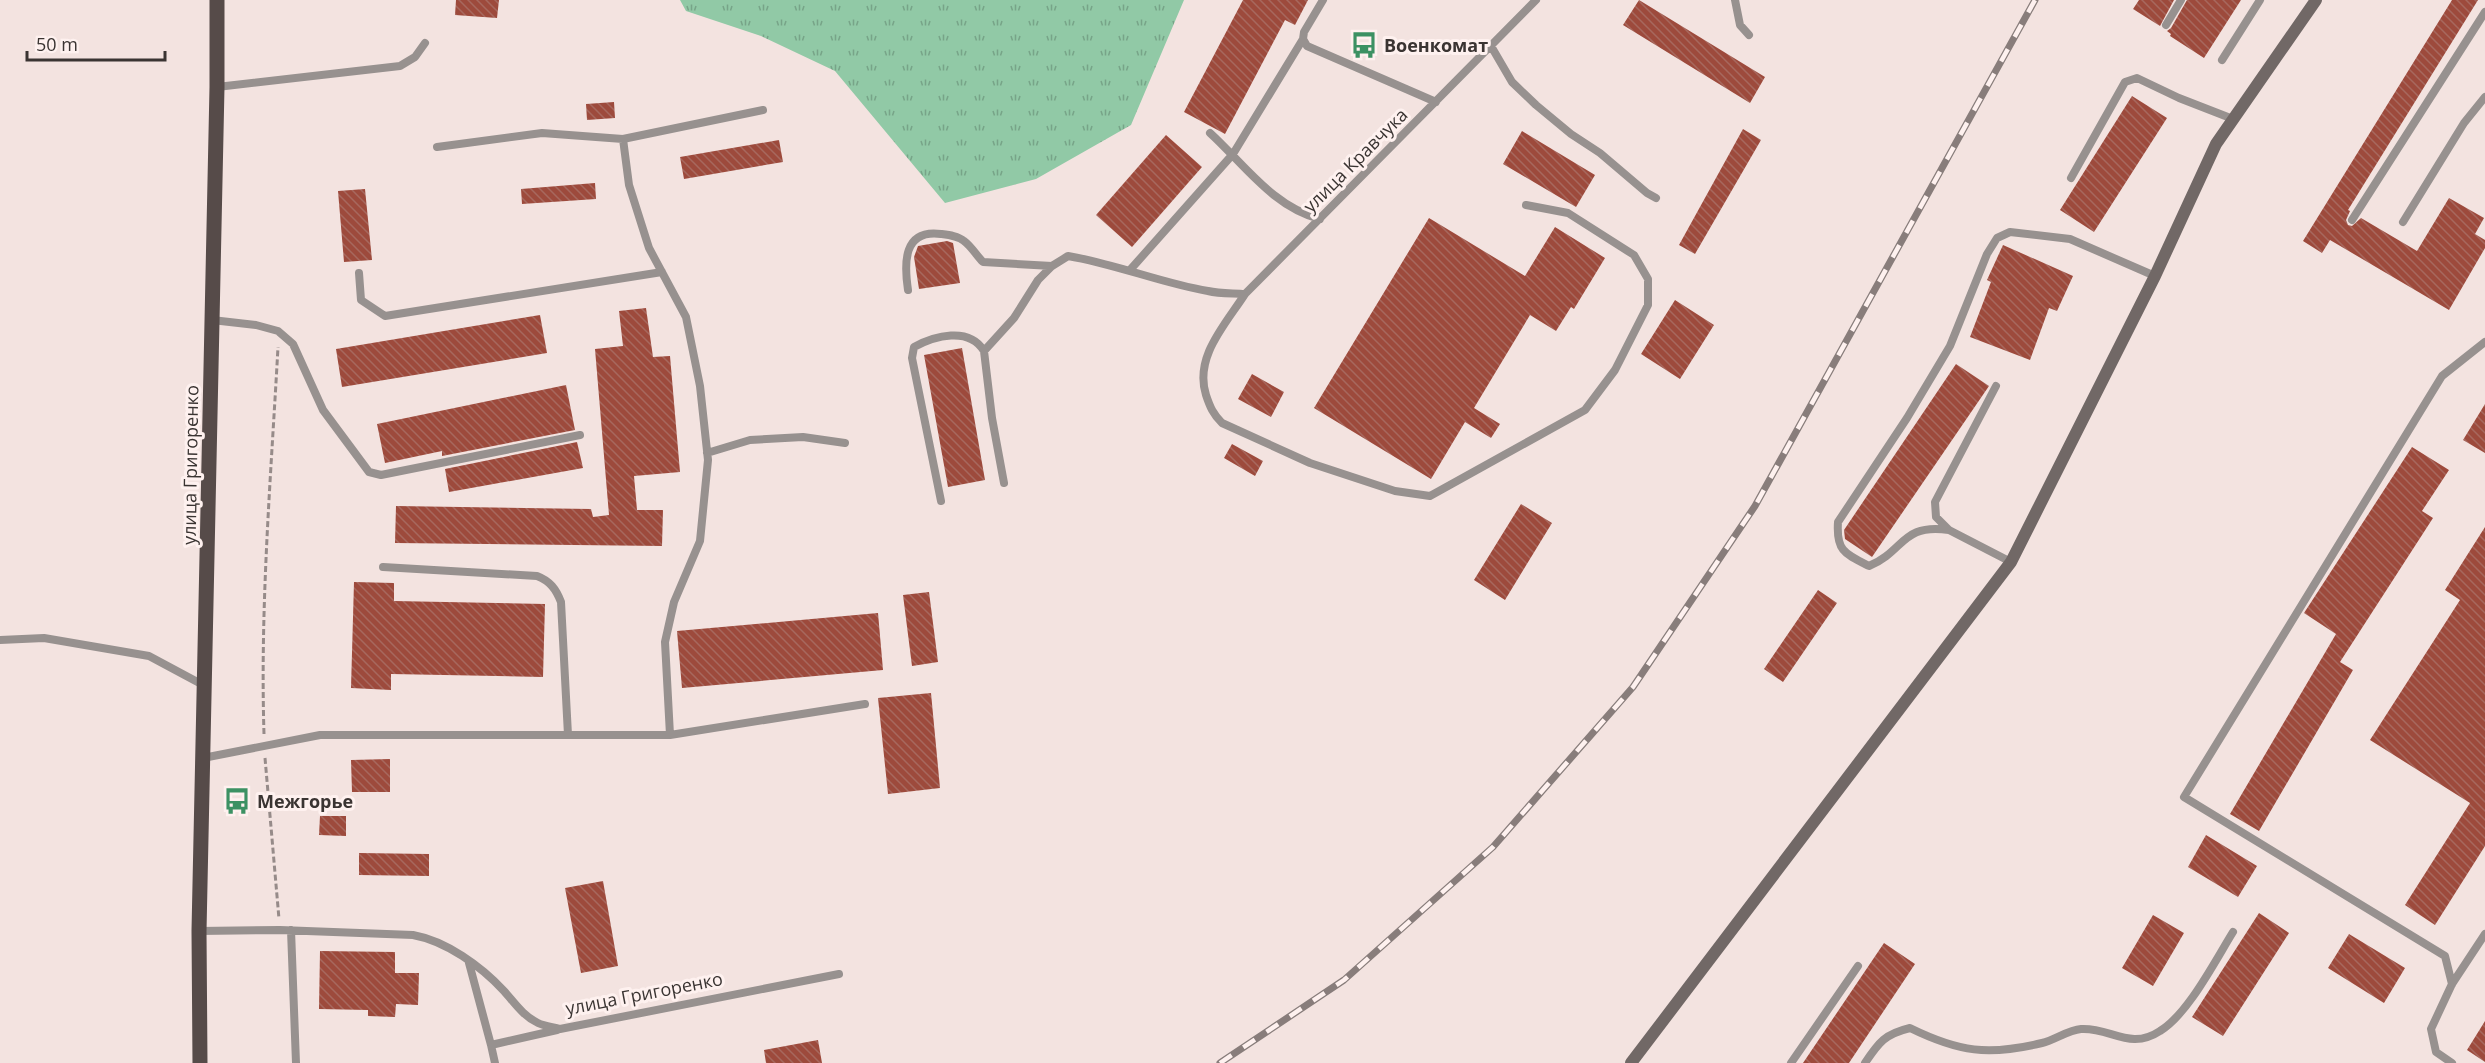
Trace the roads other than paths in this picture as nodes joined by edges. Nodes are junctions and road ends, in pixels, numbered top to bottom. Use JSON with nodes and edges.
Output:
{"nodes":[{"id":1,"x":217,"y":0,"type":"edge"},
{"id":2,"x":1323,"y":0,"type":"edge"},
{"id":3,"x":1536,"y":0,"type":"edge"},
{"id":4,"x":1735,"y":0,"type":"edge"},
{"id":5,"x":2181,"y":0,"type":"edge"},
{"id":6,"x":2260,"y":0,"type":"edge"},
{"id":7,"x":2316,"y":0,"type":"edge"},
{"id":8,"x":2485,"y":12,"type":"edge"},
{"id":9,"x":2166,"y":25,"type":"dead end"},
{"id":10,"x":2481,"y":27,"type":"edge"},
{"id":11,"x":1749,"y":35,"type":"dead end"},
{"id":12,"x":1302,"y":39,"type":"junction"},
{"id":13,"x":426,"y":43,"type":"dead end"},
{"id":14,"x":1491,"y":46,"type":"junction"},
{"id":15,"x":2222,"y":60,"type":"dead end"},
{"id":16,"x":217,"y":87,"type":"junction"},
{"id":17,"x":2485,"y":97,"type":"edge"},
{"id":18,"x":1436,"y":102,"type":"junction"},
{"id":19,"x":763,"y":110,"type":"dead end"},
{"id":20,"x":2233,"y":119,"type":"junction"},
{"id":21,"x":1210,"y":133,"type":"dead end"},
{"id":22,"x":623,"y":139,"type":"junction"},
{"id":23,"x":437,"y":147,"type":"dead end"},
{"id":24,"x":1233,"y":154,"type":"junction"},
{"id":25,"x":2071,"y":178,"type":"dead end"},
{"id":26,"x":1656,"y":198,"type":"dead end"},
{"id":27,"x":1526,"y":205,"type":"dead end"},
{"id":28,"x":1320,"y":219,"type":"junction"},
{"id":29,"x":2352,"y":220,"type":"dead end"},
{"id":30,"x":2403,"y":222,"type":"dead end"},
{"id":31,"x":1052,"y":266,"type":"junction"},
{"id":32,"x":1130,"y":270,"type":"junction"},
{"id":33,"x":662,"y":272,"type":"junction"},
{"id":34,"x":359,"y":273,"type":"dead end"},
{"id":35,"x":2155,"y":276,"type":"junction"},
{"id":36,"x":908,"y":290,"type":"dead end"},
{"id":37,"x":1245,"y":294,"type":"junction"},
{"id":38,"x":212,"y":320,"type":"junction"},
{"id":39,"x":2485,"y":342,"type":"edge"},
{"id":40,"x":984,"y":351,"type":"junction"},
{"id":41,"x":1996,"y":386,"type":"dead end"},
{"id":42,"x":580,"y":435,"type":"dead end"},
{"id":43,"x":845,"y":443,"type":"dead end"},
{"id":44,"x":707,"y":453,"type":"junction"},
{"id":45,"x":1004,"y":483,"type":"dead end"},
{"id":46,"x":940,"y":501,"type":"dead end"},
{"id":47,"x":1949,"y":530,"type":"junction"},
{"id":48,"x":2011,"y":562,"type":"junction"},
{"id":49,"x":383,"y":567,"type":"dead end"},
{"id":50,"x":0,"y":640,"type":"edge"},
{"id":51,"x":206,"y":686,"type":"junction"},
{"id":52,"x":865,"y":704,"type":"dead end"},
{"id":53,"x":568,"y":735,"type":"junction"},
{"id":54,"x":670,"y":735,"type":"junction"},
{"id":55,"x":203,"y":758,"type":"junction"},
{"id":56,"x":291,"y":930,"type":"junction"},
{"id":57,"x":200,"y":931,"type":"junction"},
{"id":58,"x":2233,"y":932,"type":"dead end"},
{"id":59,"x":2485,"y":934,"type":"edge"},
{"id":60,"x":469,"y":962,"type":"junction"},
{"id":61,"x":1858,"y":966,"type":"dead end"},
{"id":62,"x":839,"y":974,"type":"dead end"},
{"id":63,"x":2452,"y":984,"type":"junction"},
{"id":64,"x":560,"y":1029,"type":"junction"},
{"id":65,"x":491,"y":1045,"type":"junction"},
{"id":66,"x":200,"y":1063,"type":"edge"},
{"id":67,"x":296,"y":1063,"type":"edge"},
{"id":68,"x":495,"y":1063,"type":"edge"},
{"id":69,"x":1631,"y":1063,"type":"edge"},
{"id":70,"x":1791,"y":1063,"type":"edge"},
{"id":71,"x":1865,"y":1063,"type":"edge"},
{"id":72,"x":2452,"y":1063,"type":"edge"}],
"edges":[{"from":1,"to":16,"type":"main road","name":"улица Григоренко"},
{"from":2,"to":12,"type":"lane"},
{"from":3,"to":14,"type":"lane","name":"улица Кравчука"},
{"from":4,"to":11,"type":"lane"},
{"from":5,"to":9,"type":"lane"},
{"from":6,"to":15,"type":"lane"},
{"from":7,"to":20,"type":"main road"},
{"from":8,"to":10,"type":"lane"},
{"from":10,"to":29,"type":"lane"},
{"from":12,"to":18,"type":"lane"},
{"from":12,"to":24,"type":"lane"},
{"from":13,"to":16,"type":"lane"},
{"from":14,"to":18,"type":"lane","name":"улица Кравчука"},
{"from":14,"to":26,"type":"lane"},
{"from":16,"to":38,"type":"main road","name":"улица Григоренко"},
{"from":17,"to":30,"type":"lane"},
{"from":18,"to":28,"type":"lane","name":"улица Кравчука"},
{"from":19,"to":22,"type":"lane"},
{"from":20,"to":25,"type":"lane"},
{"from":20,"to":35,"type":"main road"},
{"from":21,"to":24,"type":"lane"},
{"from":22,"to":23,"type":"lane"},
{"from":22,"to":33,"type":"lane"},
{"from":24,"to":28,"type":"lane"},
{"from":24,"to":32,"type":"lane"},
{"from":27,"to":37,"type":"lane","name":"улица Кравчука"},
{"from":28,"to":37,"type":"lane","name":"улица Кравчука"},
{"from":31,"to":32,"type":"lane"},
{"from":31,"to":36,"type":"lane"},
{"from":31,"to":40,"type":"lane"},
{"from":32,"to":37,"type":"lane"},
{"from":33,"to":34,"type":"lane"},
{"from":33,"to":44,"type":"lane"},
{"from":35,"to":47,"type":"lane"},
{"from":35,"to":48,"type":"main road"},
{"from":38,"to":42,"type":"lane"},
{"from":38,"to":51,"type":"main road","name":"улица Григоренко"},
{"from":39,"to":63,"type":"lane"},
{"from":40,"to":45,"type":"lane"},
{"from":40,"to":46,"type":"lane"},
{"from":41,"to":47,"type":"lane"},
{"from":43,"to":44,"type":"lane"},
{"from":44,"to":54,"type":"lane"},
{"from":47,"to":48,"type":"lane"},
{"from":48,"to":69,"type":"main road"},
{"from":49,"to":53,"type":"lane"},
{"from":50,"to":51,"type":"lane"},
{"from":51,"to":55,"type":"main road","name":"улица Григоренко"},
{"from":52,"to":54,"type":"lane"},
{"from":53,"to":54,"type":"lane"},
{"from":53,"to":55,"type":"lane"},
{"from":55,"to":57,"type":"main road","name":"улица Григоренко"},
{"from":56,"to":57,"type":"lane","name":"улица Григоренко"},
{"from":56,"to":60,"type":"lane","name":"улица Григоренко"},
{"from":56,"to":67,"type":"lane"},
{"from":57,"to":66,"type":"main road","name":"улица Григоренко"},
{"from":58,"to":71,"type":"lane"},
{"from":59,"to":63,"type":"lane"},
{"from":60,"to":64,"type":"lane","name":"улица Григоренко"},
{"from":60,"to":65,"type":"lane"},
{"from":61,"to":70,"type":"lane"},
{"from":62,"to":64,"type":"lane","name":"улица Григоренко"},
{"from":63,"to":72,"type":"lane"},
{"from":64,"to":65,"type":"lane"},
{"from":65,"to":68,"type":"lane"}]}
